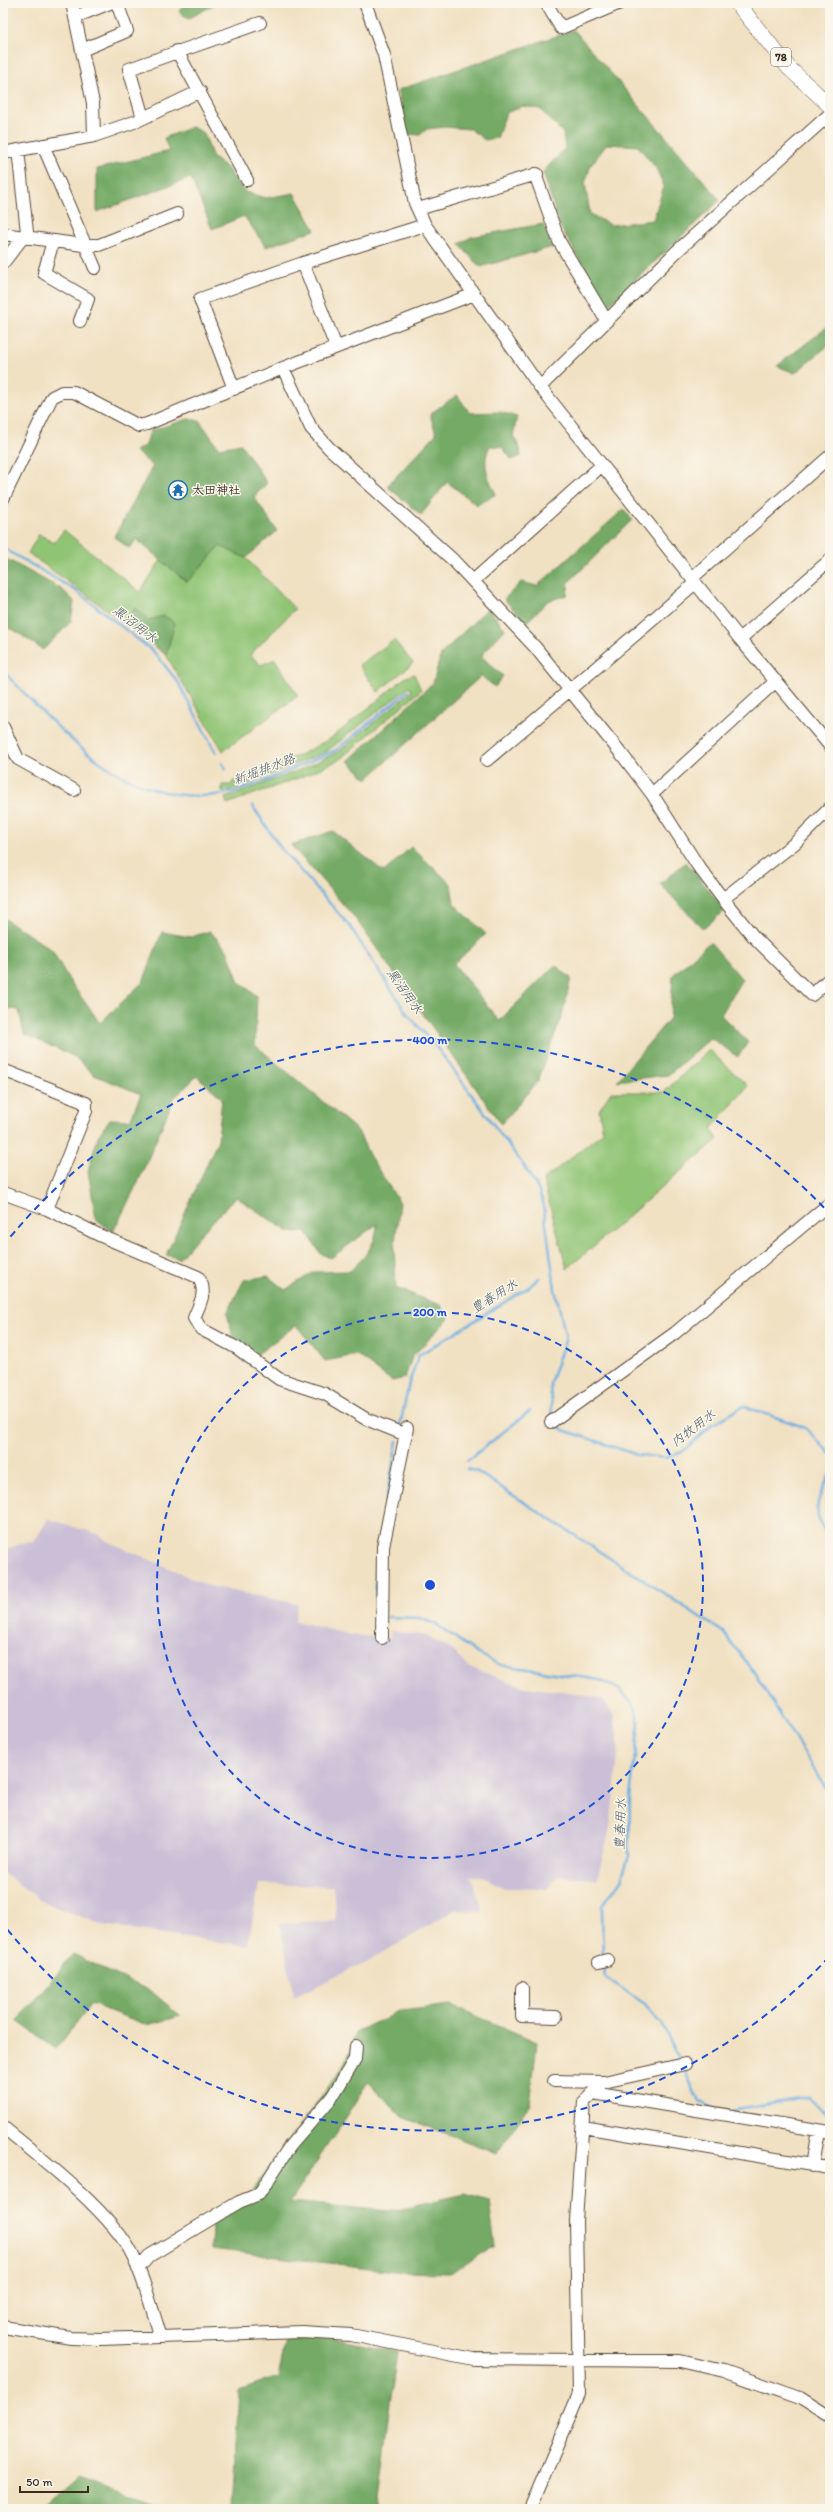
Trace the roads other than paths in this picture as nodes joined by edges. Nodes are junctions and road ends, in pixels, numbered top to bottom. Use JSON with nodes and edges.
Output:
{"nodes":[{"id":1,"x":72,"y":3,"type":"edge"},
{"id":2,"x":110,"y":3,"type":"edge"},
{"id":3,"x":117,"y":3,"type":"edge"},
{"id":4,"x":365,"y":3,"type":"edge"},
{"id":5,"x":546,"y":3,"type":"edge"},
{"id":6,"x":620,"y":3,"type":"edge"},
{"id":7,"x":737,"y":3,"type":"edge"},
{"id":8,"x":75,"y":17,"type":"junction"},
{"id":9,"x":260,"y":23,"type":"dead end"},
{"id":10,"x":82,"y":50,"type":"junction"},
{"id":11,"x":177,"y":51,"type":"junction"},
{"id":12,"x":200,"y":91,"type":"junction"},
{"id":13,"x":830,"y":106,"type":"edge"},
{"id":14,"x":830,"y":114,"type":"edge"},
{"id":15,"x":143,"y":118,"type":"junction"},
{"id":16,"x":94,"y":136,"type":"junction"},
{"id":17,"x":43,"y":145,"type":"junction"},
{"id":18,"x":18,"y":150,"type":"junction"},
{"id":19,"x":3,"y":153,"type":"edge"},
{"id":20,"x":247,"y":180,"type":"dead end"},
{"id":21,"x":418,"y":209,"type":"junction"},
{"id":22,"x":177,"y":214,"type":"dead end"},
{"id":23,"x":425,"y":225,"type":"junction"},
{"id":24,"x":3,"y":234,"type":"edge"},
{"id":25,"x":24,"y":236,"type":"junction"},
{"id":26,"x":53,"y":241,"type":"junction"},
{"id":27,"x":84,"y":245,"type":"junction"},
{"id":28,"x":3,"y":263,"type":"edge"},
{"id":29,"x":303,"y":263,"type":"junction"},
{"id":30,"x":95,"y":268,"type":"dead end"},
{"id":31,"x":474,"y":294,"type":"junction"},
{"id":32,"x":80,"y":320,"type":"dead end"},
{"id":33,"x":606,"y":320,"type":"junction"},
{"id":34,"x":336,"y":347,"type":"junction"},
{"id":35,"x":283,"y":368,"type":"junction"},
{"id":36,"x":540,"y":387,"type":"junction"},
{"id":37,"x":234,"y":389,"type":"junction"},
{"id":38,"x":830,"y":456,"type":"edge"},
{"id":39,"x":601,"y":466,"type":"junction"},
{"id":40,"x":3,"y":499,"type":"edge"},
{"id":41,"x":830,"y":560,"type":"edge"},
{"id":42,"x":693,"y":580,"type":"junction"},
{"id":43,"x":473,"y":581,"type":"junction"},
{"id":44,"x":740,"y":639,"type":"junction"},
{"id":45,"x":776,"y":681,"type":"junction"},
{"id":46,"x":570,"y":689,"type":"junction"},
{"id":47,"x":3,"y":727,"type":"edge"},
{"id":48,"x":830,"y":746,"type":"edge"},
{"id":49,"x":487,"y":760,"type":"dead end"},
{"id":50,"x":74,"y":790,"type":"dead end"},
{"id":51,"x":652,"y":794,"type":"junction"},
{"id":52,"x":830,"y":808,"type":"edge"},
{"id":53,"x":723,"y":899,"type":"junction"},
{"id":54,"x":830,"y":978,"type":"edge"},
{"id":55,"x":3,"y":1070,"type":"edge"},
{"id":56,"x":3,"y":1193,"type":"edge"},
{"id":57,"x":830,"y":1203,"type":"edge"},
{"id":58,"x":47,"y":1209,"type":"junction"},
{"id":59,"x":551,"y":1422,"type":"dead end"},
{"id":60,"x":382,"y":1638,"type":"dead end"},
{"id":61,"x":522,"y":1988,"type":"dead end"},
{"id":62,"x":556,"y":2017,"type":"dead end"},
{"id":63,"x":356,"y":2046,"type":"dead end"},
{"id":64,"x":680,"y":2065,"type":"dead end"},
{"id":65,"x":554,"y":2081,"type":"dead end"},
{"id":66,"x":604,"y":2082,"type":"junction"},
{"id":67,"x":593,"y":2093,"type":"junction"},
{"id":68,"x":3,"y":2127,"type":"edge"},
{"id":69,"x":583,"y":2127,"type":"junction"},
{"id":70,"x":818,"y":2130,"type":"junction"},
{"id":71,"x":830,"y":2132,"type":"edge"},
{"id":72,"x":812,"y":2166,"type":"junction"},
{"id":73,"x":830,"y":2168,"type":"edge"},
{"id":74,"x":138,"y":2268,"type":"junction"},
{"id":75,"x":3,"y":2326,"type":"edge"},
{"id":76,"x":161,"y":2337,"type":"junction"},
{"id":77,"x":580,"y":2360,"type":"junction"},
{"id":78,"x":830,"y":2417,"type":"edge"},
{"id":79,"x":530,"y":2509,"type":"edge"}],
"edges":[{"from":1,"to":8,"type":"street"},
{"from":2,"to":8,"type":"street"},
{"from":3,"to":10,"type":"street"},
{"from":4,"to":21,"type":"street"},
{"from":5,"to":6,"type":"street"},
{"from":7,"to":13,"type":"main road","number":"78"},
{"from":8,"to":10,"type":"street"},
{"from":9,"to":11,"type":"street"},
{"from":10,"to":16,"type":"street"},
{"from":11,"to":12,"type":"street"},
{"from":11,"to":15,"type":"street"},
{"from":12,"to":15,"type":"street"},
{"from":12,"to":20,"type":"street"},
{"from":14,"to":33,"type":"street"},
{"from":15,"to":16,"type":"street"},
{"from":16,"to":17,"type":"street"},
{"from":17,"to":18,"type":"street"},
{"from":17,"to":27,"type":"street"},
{"from":18,"to":19,"type":"street"},
{"from":18,"to":25,"type":"street"},
{"from":21,"to":23,"type":"street"},
{"from":21,"to":33,"type":"street"},
{"from":22,"to":27,"type":"street"},
{"from":23,"to":29,"type":"street"},
{"from":23,"to":31,"type":"street"},
{"from":24,"to":25,"type":"street"},
{"from":25,"to":26,"type":"street"},
{"from":25,"to":28,"type":"street"},
{"from":26,"to":27,"type":"street"},
{"from":26,"to":32,"type":"street"},
{"from":27,"to":30,"type":"street"},
{"from":29,"to":34,"type":"street"},
{"from":29,"to":37,"type":"street"},
{"from":31,"to":34,"type":"street"},
{"from":31,"to":36,"type":"street"},
{"from":33,"to":36,"type":"street"},
{"from":34,"to":35,"type":"street"},
{"from":35,"to":37,"type":"street"},
{"from":35,"to":43,"type":"street"},
{"from":36,"to":39,"type":"street"},
{"from":37,"to":40,"type":"street"},
{"from":38,"to":42,"type":"street"},
{"from":39,"to":42,"type":"street"},
{"from":39,"to":43,"type":"street"},
{"from":41,"to":44,"type":"street"},
{"from":42,"to":44,"type":"street"},
{"from":42,"to":46,"type":"street"},
{"from":43,"to":46,"type":"street"},
{"from":44,"to":45,"type":"street"},
{"from":45,"to":48,"type":"street"},
{"from":45,"to":51,"type":"street"},
{"from":46,"to":49,"type":"street"},
{"from":46,"to":51,"type":"street"},
{"from":47,"to":50,"type":"street"},
{"from":51,"to":53,"type":"street"},
{"from":52,"to":53,"type":"street"},
{"from":53,"to":54,"type":"street"},
{"from":55,"to":58,"type":"street"},
{"from":56,"to":58,"type":"street"},
{"from":57,"to":59,"type":"street"},
{"from":58,"to":60,"type":"street"},
{"from":61,"to":62,"type":"street"},
{"from":63,"to":74,"type":"street"},
{"from":64,"to":66,"type":"street"},
{"from":65,"to":66,"type":"street"},
{"from":66,"to":67,"type":"street"},
{"from":67,"to":69,"type":"street"},
{"from":67,"to":70,"type":"street"},
{"from":68,"to":74,"type":"street"},
{"from":69,"to":72,"type":"street"},
{"from":69,"to":77,"type":"street"},
{"from":70,"to":71,"type":"street"},
{"from":70,"to":72,"type":"street"},
{"from":72,"to":73,"type":"street"},
{"from":74,"to":76,"type":"street"},
{"from":75,"to":76,"type":"street"},
{"from":76,"to":77,"type":"street"},
{"from":77,"to":78,"type":"street"},
{"from":77,"to":79,"type":"street"}]}
